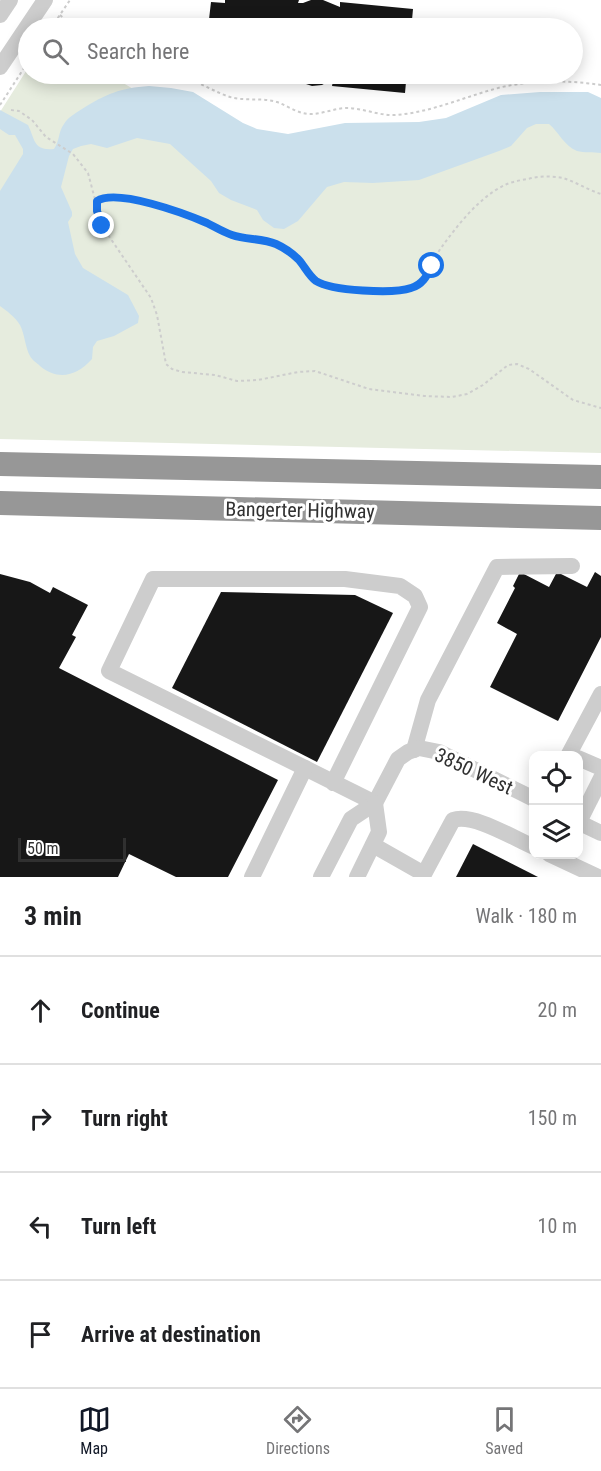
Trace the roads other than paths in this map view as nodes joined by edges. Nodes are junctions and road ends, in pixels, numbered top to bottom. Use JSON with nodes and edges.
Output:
{"nodes":[{"id":1,"x":10,"y":0,"type":"edge"},
{"id":2,"x":45,"y":0,"type":"edge"},
{"id":3,"x":0,"y":15,"type":"edge"},
{"id":4,"x":33,"y":18,"type":"edge"},
{"id":5,"x":18,"y":40,"type":"edge"},
{"id":6,"x":0,"y":67,"type":"edge"},
{"id":7,"x":0,"y":464,"type":"edge"},
{"id":8,"x":601,"y":477,"type":"edge"},
{"id":9,"x":0,"y":503,"type":"edge"},
{"id":10,"x":601,"y":518,"type":"edge"},
{"id":11,"x":572,"y":566,"type":"dead end"},
{"id":12,"x":601,"y":694,"type":"edge"},
{"id":13,"x":414,"y":750,"type":"junction"},
{"id":14,"x":571,"y":751,"type":"edge"},
{"id":15,"x":583,"y":760,"type":"edge"},
{"id":16,"x":305,"y":768,"type":"junction"},
{"id":17,"x":601,"y":768,"type":"edge"},
{"id":18,"x":601,"y":778,"type":"edge"},
{"id":19,"x":333,"y":783,"type":"junction"},
{"id":20,"x":529,"y":797,"type":"edge"},
{"id":21,"x":375,"y":803,"type":"junction"},
{"id":22,"x":583,"y":814,"type":"edge"},
{"id":23,"x":583,"y":824,"type":"edge"},
{"id":24,"x":601,"y":833,"type":"edge"},
{"id":25,"x":373,"y":845,"type":"junction"},
{"id":26,"x":529,"y":845,"type":"edge"},
{"id":27,"x":558,"y":859,"type":"edge"},
{"id":28,"x":423,"y":875,"type":"edge"},
{"id":29,"x":252,"y":877,"type":"edge"},
{"id":30,"x":321,"y":877,"type":"edge"},
{"id":31,"x":357,"y":877,"type":"edge"},
{"id":32,"x":598,"y":877,"type":"edge"}],
"edges":[{"from":1,"to":3,"type":"street"},
{"from":2,"to":4,"type":"street"},
{"from":5,"to":6,"type":"street"},
{"from":7,"to":8,"type":"highway","name":"Bangerter Highway"},
{"from":9,"to":10,"type":"highway","name":"Bangerter Highway"},
{"from":11,"to":13,"type":"street"},
{"from":12,"to":14,"type":"street"},
{"from":13,"to":20,"type":"street","name":"3850 West"},
{"from":13,"to":21,"type":"street"},
{"from":15,"to":17,"type":"street"},
{"from":16,"to":19,"type":"street"},
{"from":16,"to":19,"type":"street"},
{"from":16,"to":29,"type":"street"},
{"from":18,"to":22,"type":"street"},
{"from":19,"to":21,"type":"street"},
{"from":21,"to":25,"type":"street"},
{"from":21,"to":30,"type":"street"},
{"from":23,"to":24,"type":"street"},
{"from":25,"to":28,"type":"street"},
{"from":25,"to":31,"type":"street"},
{"from":26,"to":28,"type":"street"},
{"from":27,"to":32,"type":"street"}]}
